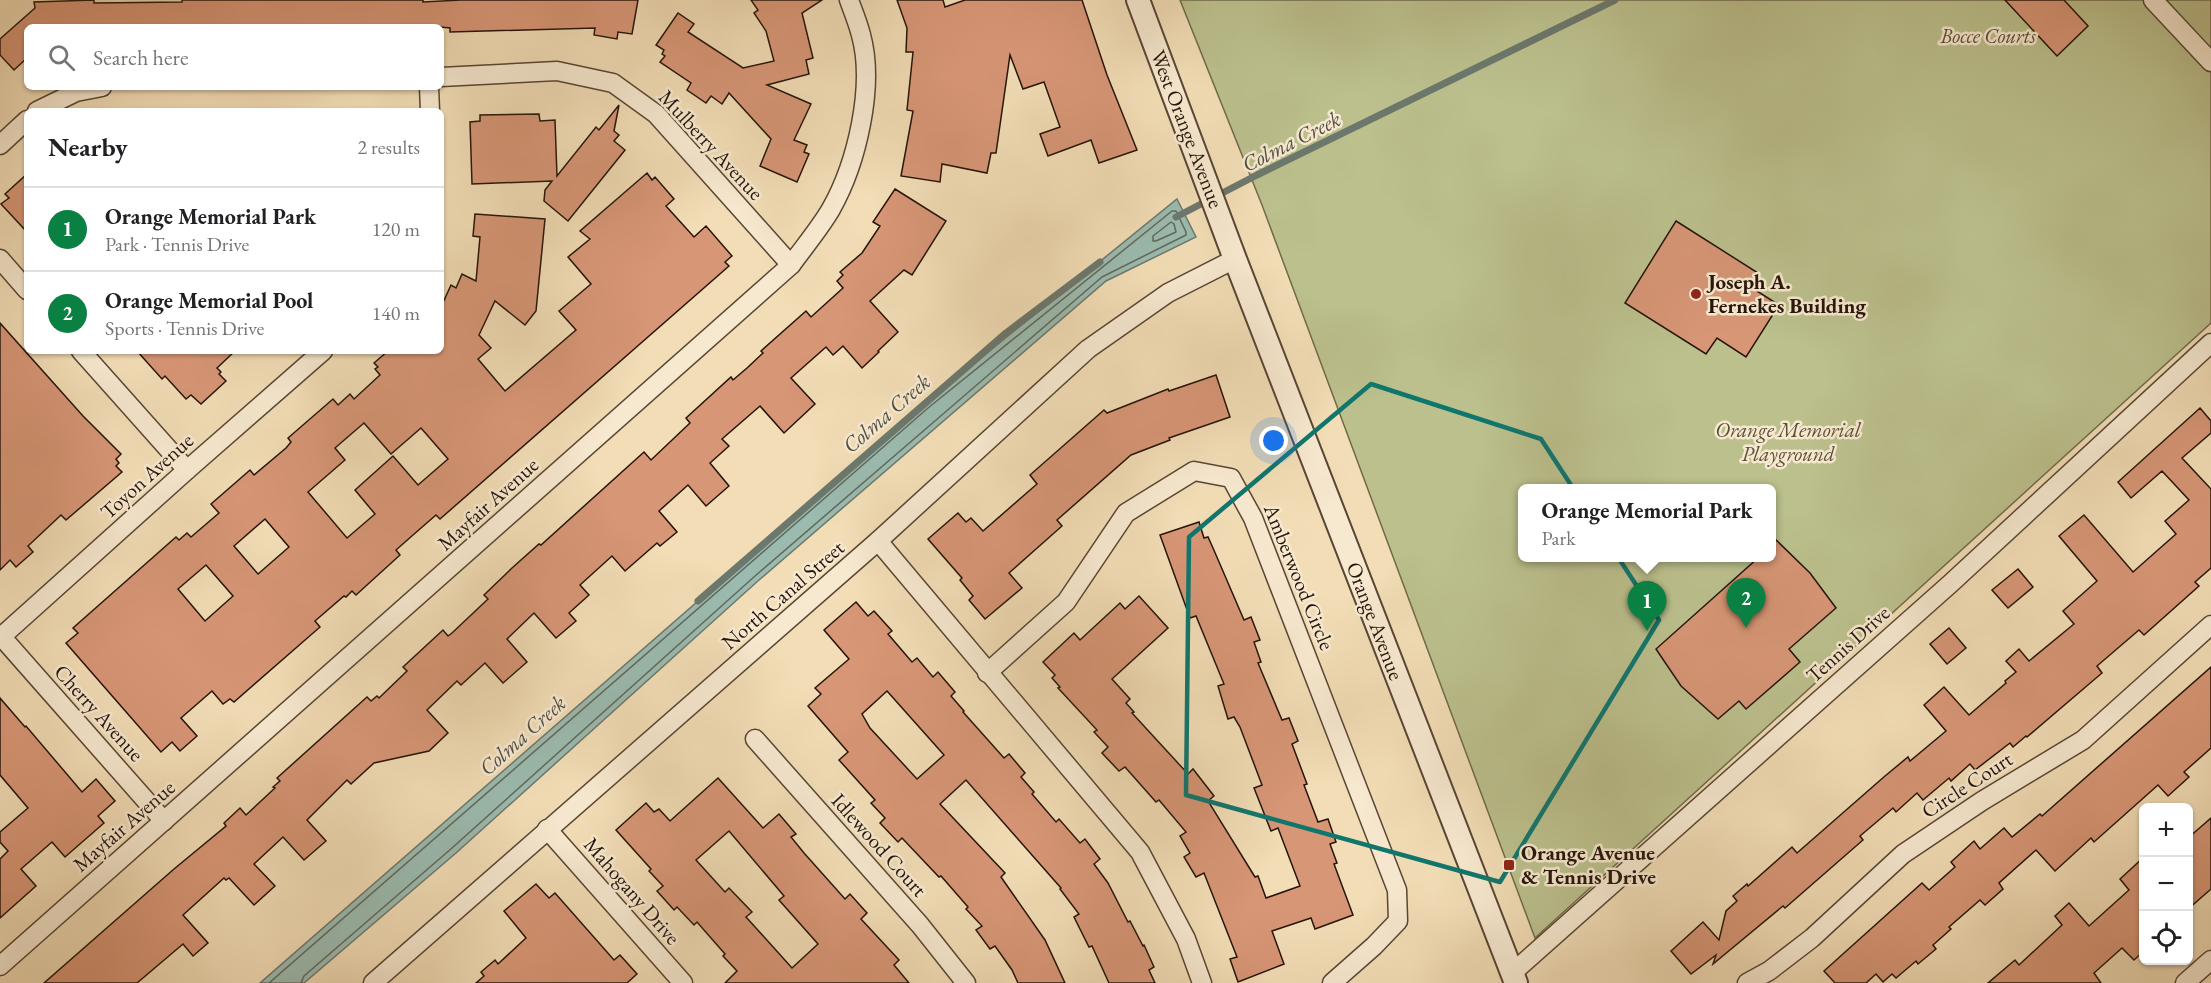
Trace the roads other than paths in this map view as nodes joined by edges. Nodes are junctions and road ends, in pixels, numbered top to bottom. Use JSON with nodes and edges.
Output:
{"nodes":[{"id":1,"x":849,"y":0,"type":"edge"},
{"id":2,"x":1138,"y":0,"type":"edge"},
{"id":3,"x":2153,"y":0,"type":"edge"},
{"id":4,"x":2211,"y":62,"type":"edge"},
{"id":5,"x":444,"y":76,"type":"edge"},
{"id":6,"x":86,"y":90,"type":"edge"},
{"id":7,"x":429,"y":90,"type":"edge"},
{"id":8,"x":43,"y":108,"type":"edge"},
{"id":9,"x":430,"y":108,"type":"edge"},
{"id":10,"x":24,"y":123,"type":"edge"},
{"id":11,"x":0,"y":145,"type":"edge"},
{"id":12,"x":1234,"y":259,"type":"junction"},
{"id":13,"x":0,"y":260,"type":"edge"},
{"id":14,"x":791,"y":265,"type":"junction"},
{"id":15,"x":24,"y":287,"type":"edge"},
{"id":16,"x":2211,"y":343,"type":"edge"},
{"id":17,"x":84,"y":354,"type":"edge"},
{"id":18,"x":320,"y":354,"type":"edge"},
{"id":19,"x":187,"y":470,"type":"junction"},
{"id":20,"x":878,"y":541,"type":"junction"},
{"id":21,"x":2211,"y":625,"type":"edge"},
{"id":22,"x":1,"y":636,"type":"edge"},
{"id":23,"x":987,"y":673,"type":"junction"},
{"id":24,"x":755,"y":739,"type":"dead end"},
{"id":25,"x":164,"y":821,"type":"junction"},
{"id":26,"x":548,"y":829,"type":"junction"},
{"id":27,"x":2211,"y":960,"type":"edge"},
{"id":28,"x":0,"y":966,"type":"edge"},
{"id":29,"x":1513,"y":978,"type":"edge"},
{"id":30,"x":373,"y":983,"type":"edge"},
{"id":31,"x":683,"y":983,"type":"edge"},
{"id":32,"x":966,"y":983,"type":"edge"},
{"id":33,"x":1202,"y":983,"type":"edge"},
{"id":34,"x":1332,"y":983,"type":"edge"},
{"id":35,"x":1747,"y":983,"type":"edge"},
{"id":36,"x":2185,"y":983,"type":"edge"}],
"edges":[{"from":1,"to":14,"type":"street","name":"Mayfair Avenue"},
{"from":2,"to":12,"type":"street","name":"West Orange Avenue"},
{"from":3,"to":4,"type":"street"},
{"from":5,"to":14,"type":"street","name":"Mulberry Avenue"},
{"from":6,"to":8,"type":"street"},
{"from":7,"to":9,"type":"street"},
{"from":10,"to":11,"type":"street"},
{"from":12,"to":20,"type":"street","name":"North Canal Street"},
{"from":12,"to":29,"type":"street","name":"Orange Avenue"},
{"from":13,"to":15,"type":"street"},
{"from":14,"to":25,"type":"street","name":"Mayfair Avenue"},
{"from":16,"to":29,"type":"street","name":"Tennis Drive"},
{"from":17,"to":19,"type":"street"},
{"from":18,"to":19,"type":"street","name":"Toyon Avenue"},
{"from":19,"to":22,"type":"street","name":"Toyon Avenue"},
{"from":20,"to":23,"type":"street"},
{"from":20,"to":26,"type":"street","name":"North Canal Street"},
{"from":21,"to":35,"type":"street","name":"Circle Court"},
{"from":22,"to":25,"type":"street","name":"Cherry Avenue"},
{"from":23,"to":33,"type":"street"},
{"from":23,"to":34,"type":"street","name":"Amberwood Circle"},
{"from":24,"to":32,"type":"street","name":"Idlewood Court"},
{"from":25,"to":28,"type":"street","name":"Mayfair Avenue"},
{"from":26,"to":30,"type":"street","name":"North Canal Street"},
{"from":26,"to":31,"type":"street","name":"Mahogany Drive"},
{"from":27,"to":36,"type":"street"}]}
